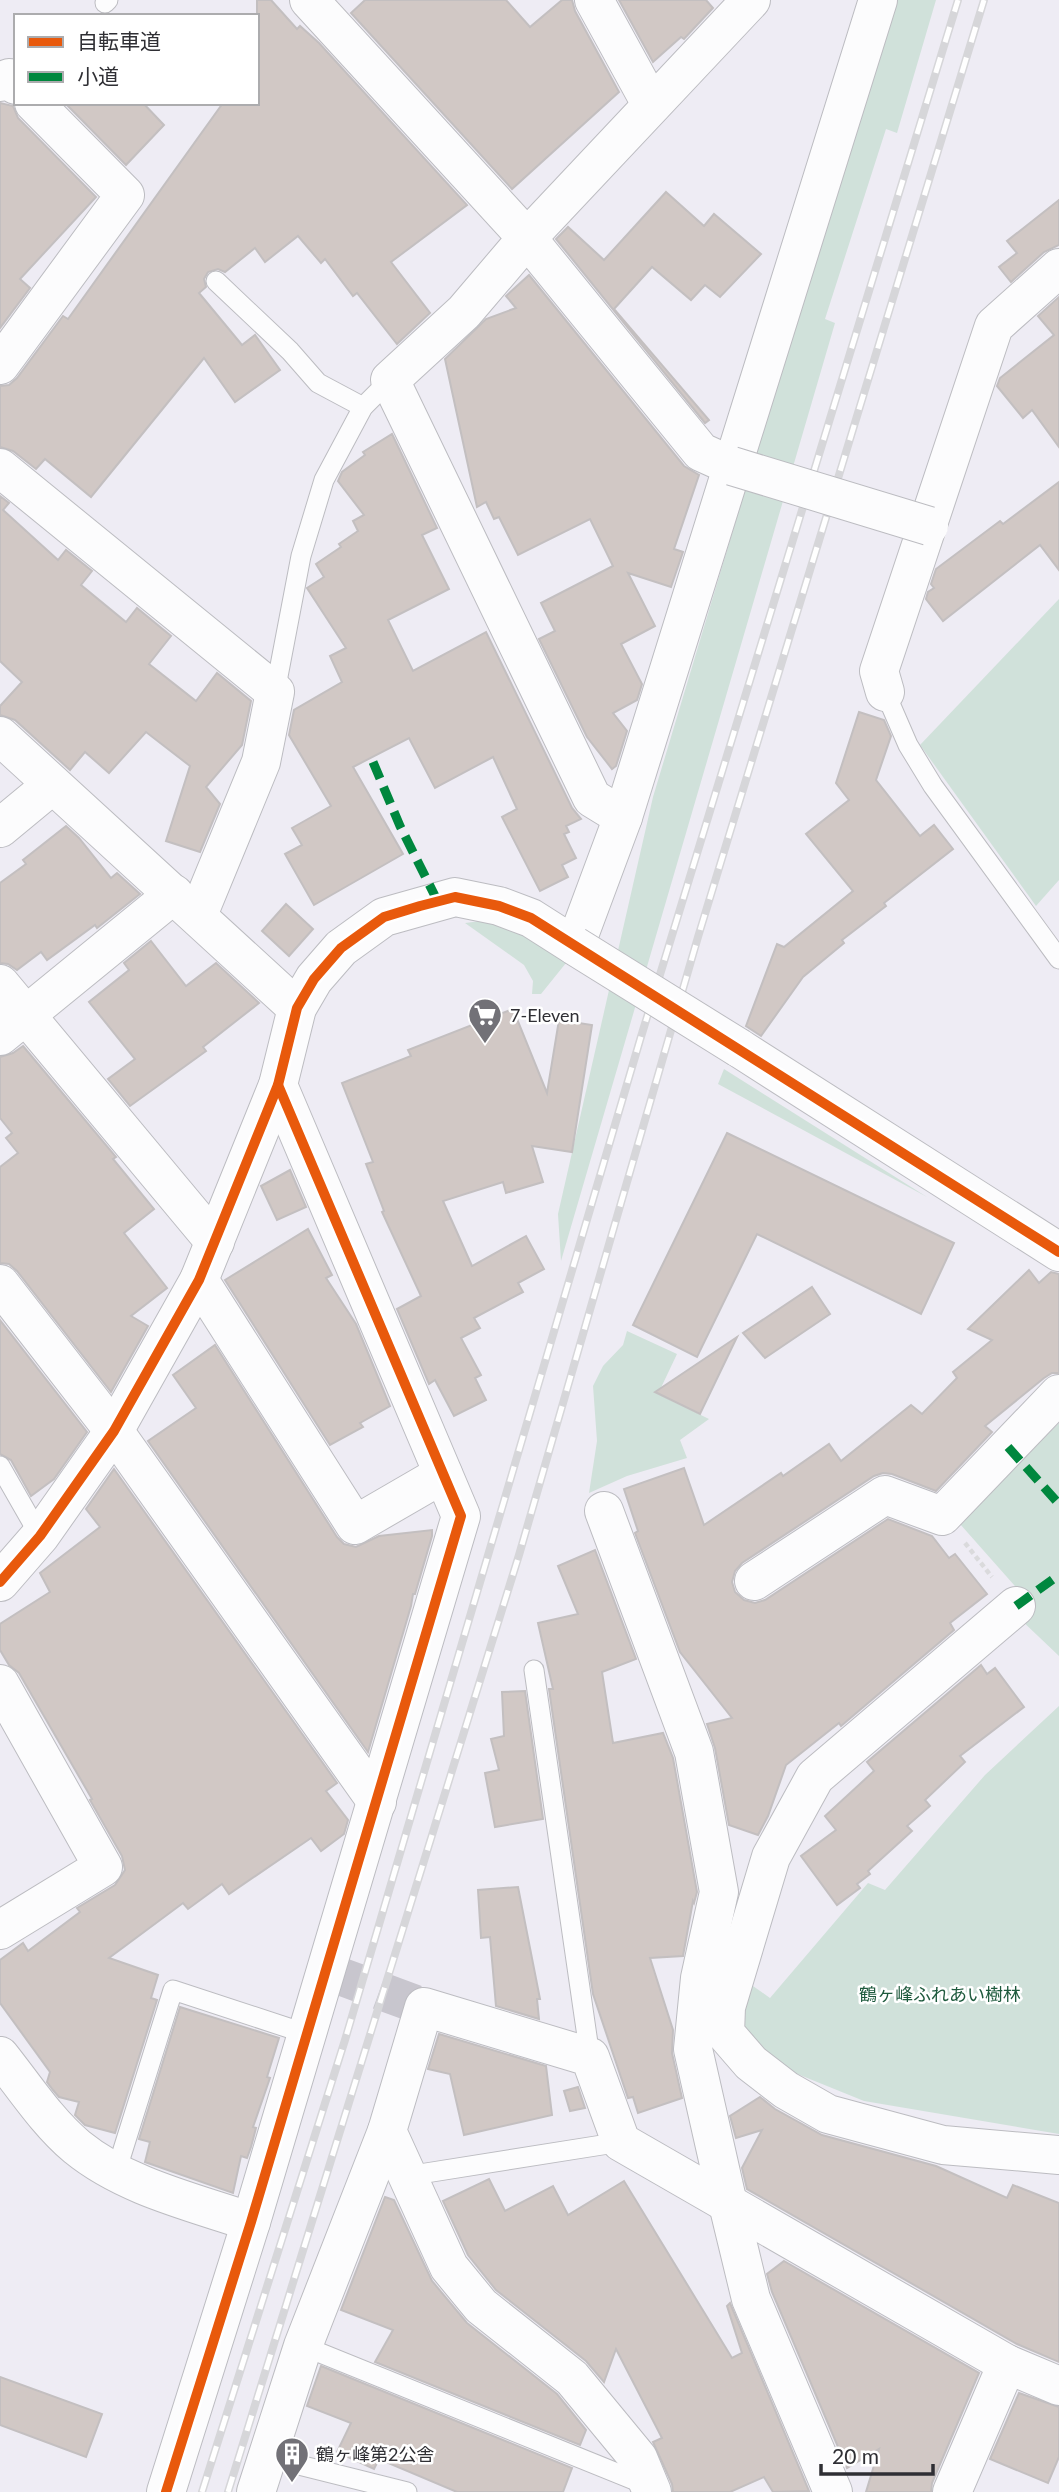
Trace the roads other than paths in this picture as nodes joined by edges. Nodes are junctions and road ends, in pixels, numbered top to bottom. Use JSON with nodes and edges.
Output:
{"nodes":[{"id":1,"x":309,"y":0,"type":"edge"},
{"id":2,"x":594,"y":0,"type":"edge"},
{"id":3,"x":751,"y":0,"type":"edge"},
{"id":4,"x":878,"y":0,"type":"edge"},
{"id":5,"x":651,"y":104,"type":"junction"},
{"id":6,"x":36,"y":105,"type":"edge"},
{"id":7,"x":527,"y":238,"type":"junction"},
{"id":8,"x":1059,"y":268,"type":"edge"},
{"id":9,"x":216,"y":281,"type":"dead end"},
{"id":10,"x":0,"y":365,"type":"edge"},
{"id":11,"x":390,"y":380,"type":"junction"},
{"id":12,"x":363,"y":407,"type":"junction"},
{"id":13,"x":732,"y":466,"type":"junction"},
{"id":14,"x":0,"y":468,"type":"edge"},
{"id":15,"x":929,"y":526,"type":"junction"},
{"id":16,"x":275,"y":692,"type":"junction"},
{"id":17,"x":885,"y":692,"type":"joint"},
{"id":18,"x":0,"y":736,"type":"edge"},
{"id":19,"x":52,"y":785,"type":"junction"},
{"id":20,"x":623,"y":817,"type":"junction"},
{"id":21,"x":0,"y":828,"type":"edge"},
{"id":22,"x":186,"y":904,"type":"junction"},
{"id":23,"x":575,"y":946,"type":"junction"},
{"id":24,"x":1059,"y":959,"type":"edge"},
{"id":25,"x":0,"y":984,"type":"edge"},
{"id":26,"x":297,"y":1008,"type":"junction"},
{"id":27,"x":13,"y":1026,"type":"edge"},
{"id":28,"x":278,"y":1085,"type":"junction"},
{"id":29,"x":215,"y":1242,"type":"junction"},
{"id":30,"x":1059,"y":1252,"type":"edge"},
{"id":31,"x":199,"y":1280,"type":"junction"},
{"id":32,"x":0,"y":1284,"type":"edge"},
{"id":33,"x":1059,"y":1394,"type":"edge"},
{"id":34,"x":114,"y":1431,"type":"junction"},
{"id":35,"x":0,"y":1466,"type":"edge"},
{"id":36,"x":443,"y":1475,"type":"junction"},
{"id":37,"x":604,"y":1511,"type":"dead end"},
{"id":38,"x":40,"y":1536,"type":"junction"},
{"id":39,"x":754,"y":1581,"type":"dead end"},
{"id":40,"x":0,"y":1582,"type":"edge"},
{"id":41,"x":1016,"y":1606,"type":"road end"},
{"id":42,"x":534,"y":1670,"type":"dead end"},
{"id":43,"x":0,"y":1684,"type":"edge"},
{"id":44,"x":377,"y":1802,"type":"junction"},
{"id":45,"x":0,"y":1930,"type":"edge"},
{"id":46,"x":712,"y":2006,"type":"junction"},
{"id":47,"x":307,"y":2034,"type":"junction"},
{"id":48,"x":0,"y":2056,"type":"edge"},
{"id":49,"x":590,"y":2057,"type":"junction"},
{"id":50,"x":387,"y":2131,"type":"junction"},
{"id":51,"x":621,"y":2142,"type":"junction"},
{"id":52,"x":1059,"y":2155,"type":"edge"},
{"id":53,"x":116,"y":2172,"type":"junction"},
{"id":54,"x":407,"y":2176,"type":"junction"},
{"id":55,"x":728,"y":2204,"type":"junction"},
{"id":56,"x":251,"y":2221,"type":"junction"},
{"id":57,"x":303,"y":2346,"type":"junction"},
{"id":58,"x":1007,"y":2364,"type":"junction"},
{"id":59,"x":1059,"y":2386,"type":"edge"},
{"id":60,"x":261,"y":2475,"type":"edge"},
{"id":61,"x":651,"y":2489,"type":"edge"},
{"id":62,"x":166,"y":2492,"type":"edge"},
{"id":63,"x":407,"y":2492,"type":"edge"},
{"id":64,"x":833,"y":2492,"type":"edge"},
{"id":65,"x":952,"y":2492,"type":"edge"}],
"edges":[{"from":1,"to":7,"type":"street"},
{"from":2,"to":5,"type":"street"},
{"from":3,"to":5,"type":"street"},
{"from":4,"to":13,"type":"street"},
{"from":5,"to":7,"type":"street"},
{"from":6,"to":10,"type":"street"},
{"from":7,"to":11,"type":"street"},
{"from":7,"to":13,"type":"street"},
{"from":8,"to":15,"type":"street"},
{"from":9,"to":12,"type":"lane"},
{"from":11,"to":12,"type":"lane"},
{"from":11,"to":20,"type":"street"},
{"from":12,"to":16,"type":"lane"},
{"from":13,"to":15,"type":"street","bridge":true},
{"from":13,"to":20,"type":"street"},
{"from":14,"to":16,"type":"street"},
{"from":15,"to":17,"type":"street"},
{"from":16,"to":22,"type":"street"},
{"from":17,"to":24,"type":"lane"},
{"from":18,"to":19,"type":"street"},
{"from":19,"to":21,"type":"street"},
{"from":19,"to":22,"type":"street"},
{"from":20,"to":23,"type":"street"},
{"from":22,"to":26,"type":"street"},
{"from":22,"to":27,"type":"street"},
{"from":23,"to":26,"type":"street"},
{"from":23,"to":30,"type":"street","bridge":true},
{"from":25,"to":27,"type":"street"},
{"from":26,"to":28,"type":"street"},
{"from":27,"to":29,"type":"street"},
{"from":28,"to":29,"type":"street"},
{"from":28,"to":36,"type":"street"},
{"from":29,"to":31,"type":"street"},
{"from":31,"to":34,"type":"street"},
{"from":31,"to":36,"type":"street"},
{"from":32,"to":34,"type":"street"},
{"from":33,"to":39,"type":"street"},
{"from":34,"to":38,"type":"street"},
{"from":34,"to":44,"type":"street"},
{"from":35,"to":38,"type":"lane"},
{"from":36,"to":44,"type":"street"},
{"from":37,"to":46,"type":"street"},
{"from":38,"to":40,"type":"street"},
{"from":41,"to":46,"type":"street"},
{"from":42,"to":49,"type":"lane"},
{"from":43,"to":45,"type":"street"},
{"from":44,"to":47,"type":"street"},
{"from":46,"to":52,"type":"street"},
{"from":46,"to":55,"type":"street"},
{"from":47,"to":53,"type":"lane"},
{"from":47,"to":56,"type":"street"},
{"from":48,"to":53,"type":"street"},
{"from":49,"to":50,"type":"street"},
{"from":49,"to":51,"type":"street"},
{"from":50,"to":54,"type":"street"},
{"from":50,"to":57,"type":"street"},
{"from":51,"to":54,"type":"lane"},
{"from":51,"to":55,"type":"street"},
{"from":53,"to":56,"type":"street"},
{"from":54,"to":61,"type":"street"},
{"from":55,"to":58,"type":"street"},
{"from":55,"to":64,"type":"street"},
{"from":56,"to":62,"type":"street"},
{"from":57,"to":60,"type":"street"},
{"from":57,"to":61,"type":"lane"},
{"from":58,"to":59,"type":"street"},
{"from":58,"to":65,"type":"street"},
{"from":60,"to":63,"type":"lane"}]}
